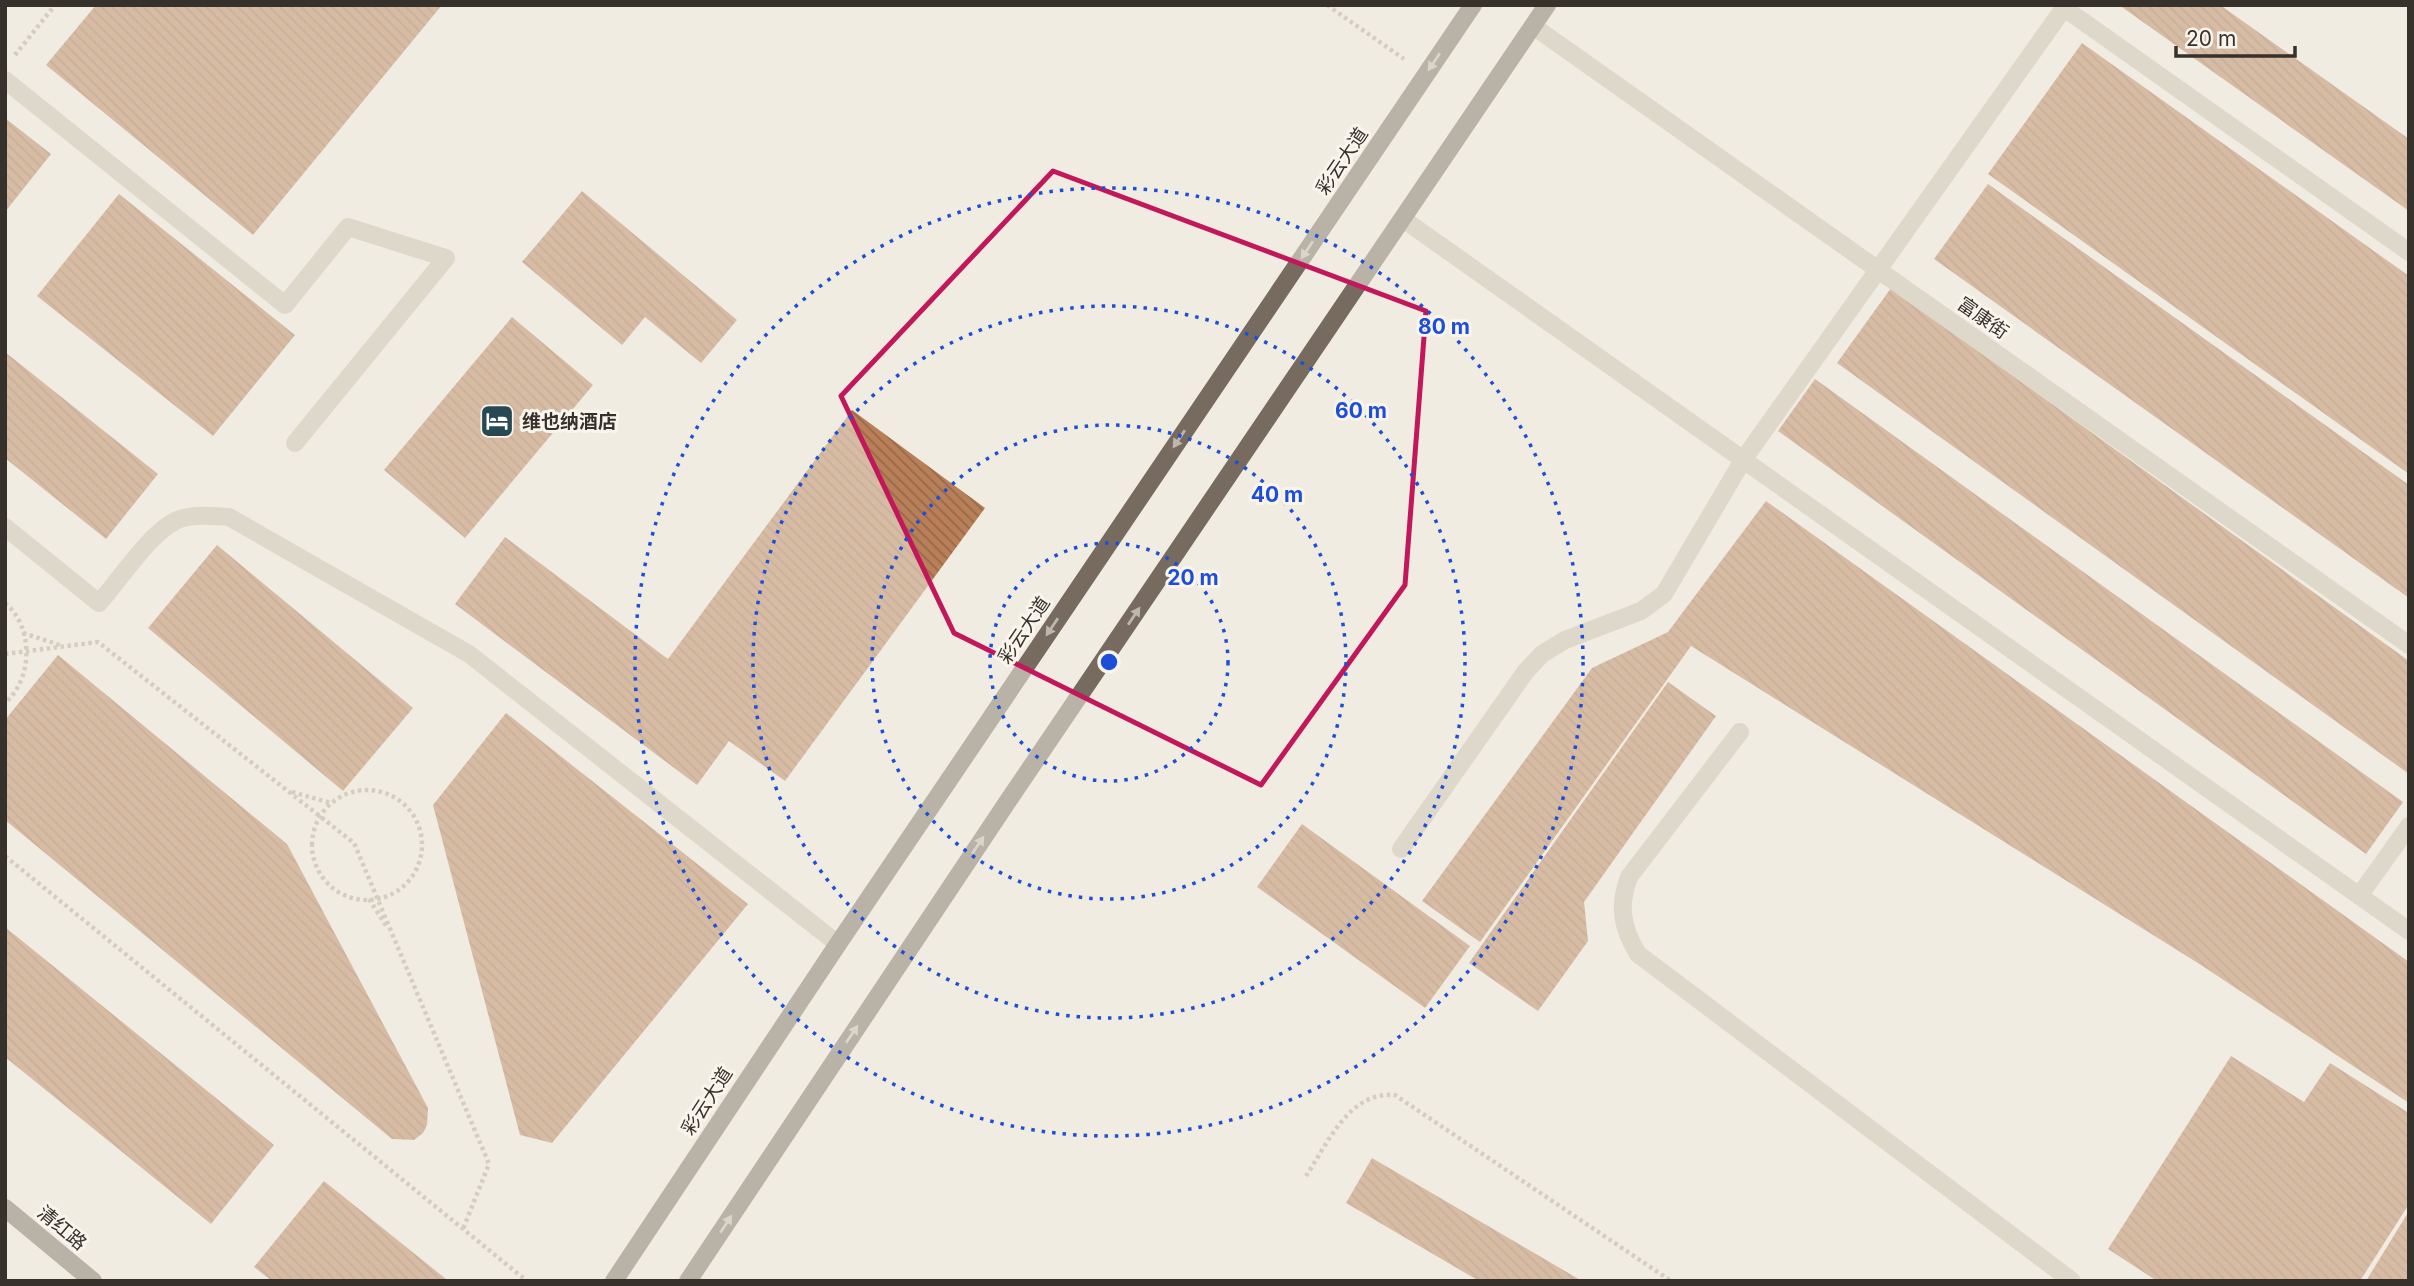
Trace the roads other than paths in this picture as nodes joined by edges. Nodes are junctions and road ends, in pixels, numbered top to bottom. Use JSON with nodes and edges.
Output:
{"nodes":[{"id":1,"x":1473,"y":5,"type":"edge"},
{"id":2,"x":1546,"y":5,"type":"edge"},
{"id":3,"x":1533,"y":26,"type":"junction"},
{"id":4,"x":5,"y":80,"type":"edge"},
{"id":5,"x":1404,"y":219,"type":"junction"},
{"id":6,"x":2409,"y":252,"type":"edge"},
{"id":7,"x":1878,"y":270,"type":"junction"},
{"id":8,"x":295,"y":443,"type":"dead end"},
{"id":9,"x":1743,"y":460,"type":"junction"},
{"id":10,"x":5,"y":527,"type":"edge"},
{"id":11,"x":2409,"y":645,"type":"edge"},
{"id":12,"x":1740,"y":732,"type":"dead end"},
{"id":13,"x":2409,"y":826,"type":"edge"},
{"id":14,"x":1401,"y":849,"type":"dead end"},
{"id":15,"x":2359,"y":896,"type":"junction"},
{"id":16,"x":2409,"y":931,"type":"edge"},
{"id":17,"x":838,"y":944,"type":"junction"},
{"id":18,"x":5,"y":1208,"type":"edge"},
{"id":19,"x":93,"y":1281,"type":"edge"},
{"id":20,"x":614,"y":1281,"type":"edge"},
{"id":21,"x":688,"y":1281,"type":"edge"},
{"id":22,"x":2072,"y":1281,"type":"edge"}],
"edges":[{"from":1,"to":17,"type":"main road","name":"彩云大道","one_way":true},
{"from":2,"to":3,"type":"main road"},
{"from":3,"to":5,"type":"main road"},
{"from":3,"to":7,"type":"street","name":"富康街"},
{"from":4,"to":8,"type":"street"},
{"from":5,"to":9,"type":"street"},
{"from":21,"to":5,"type":"main road","one_way":true},
{"from":6,"to":7,"type":"street"},
{"from":7,"to":9,"type":"street"},
{"from":7,"to":11,"type":"street","name":"富康街"},
{"from":9,"to":14,"type":"street"},
{"from":9,"to":15,"type":"street"},
{"from":10,"to":17,"type":"street"},
{"from":12,"to":22,"type":"street"},
{"from":13,"to":15,"type":"street"},
{"from":15,"to":16,"type":"street"},
{"from":17,"to":20,"type":"main road","name":"彩云大道"},
{"from":18,"to":19,"type":"main road","name":"清红路"}]}
